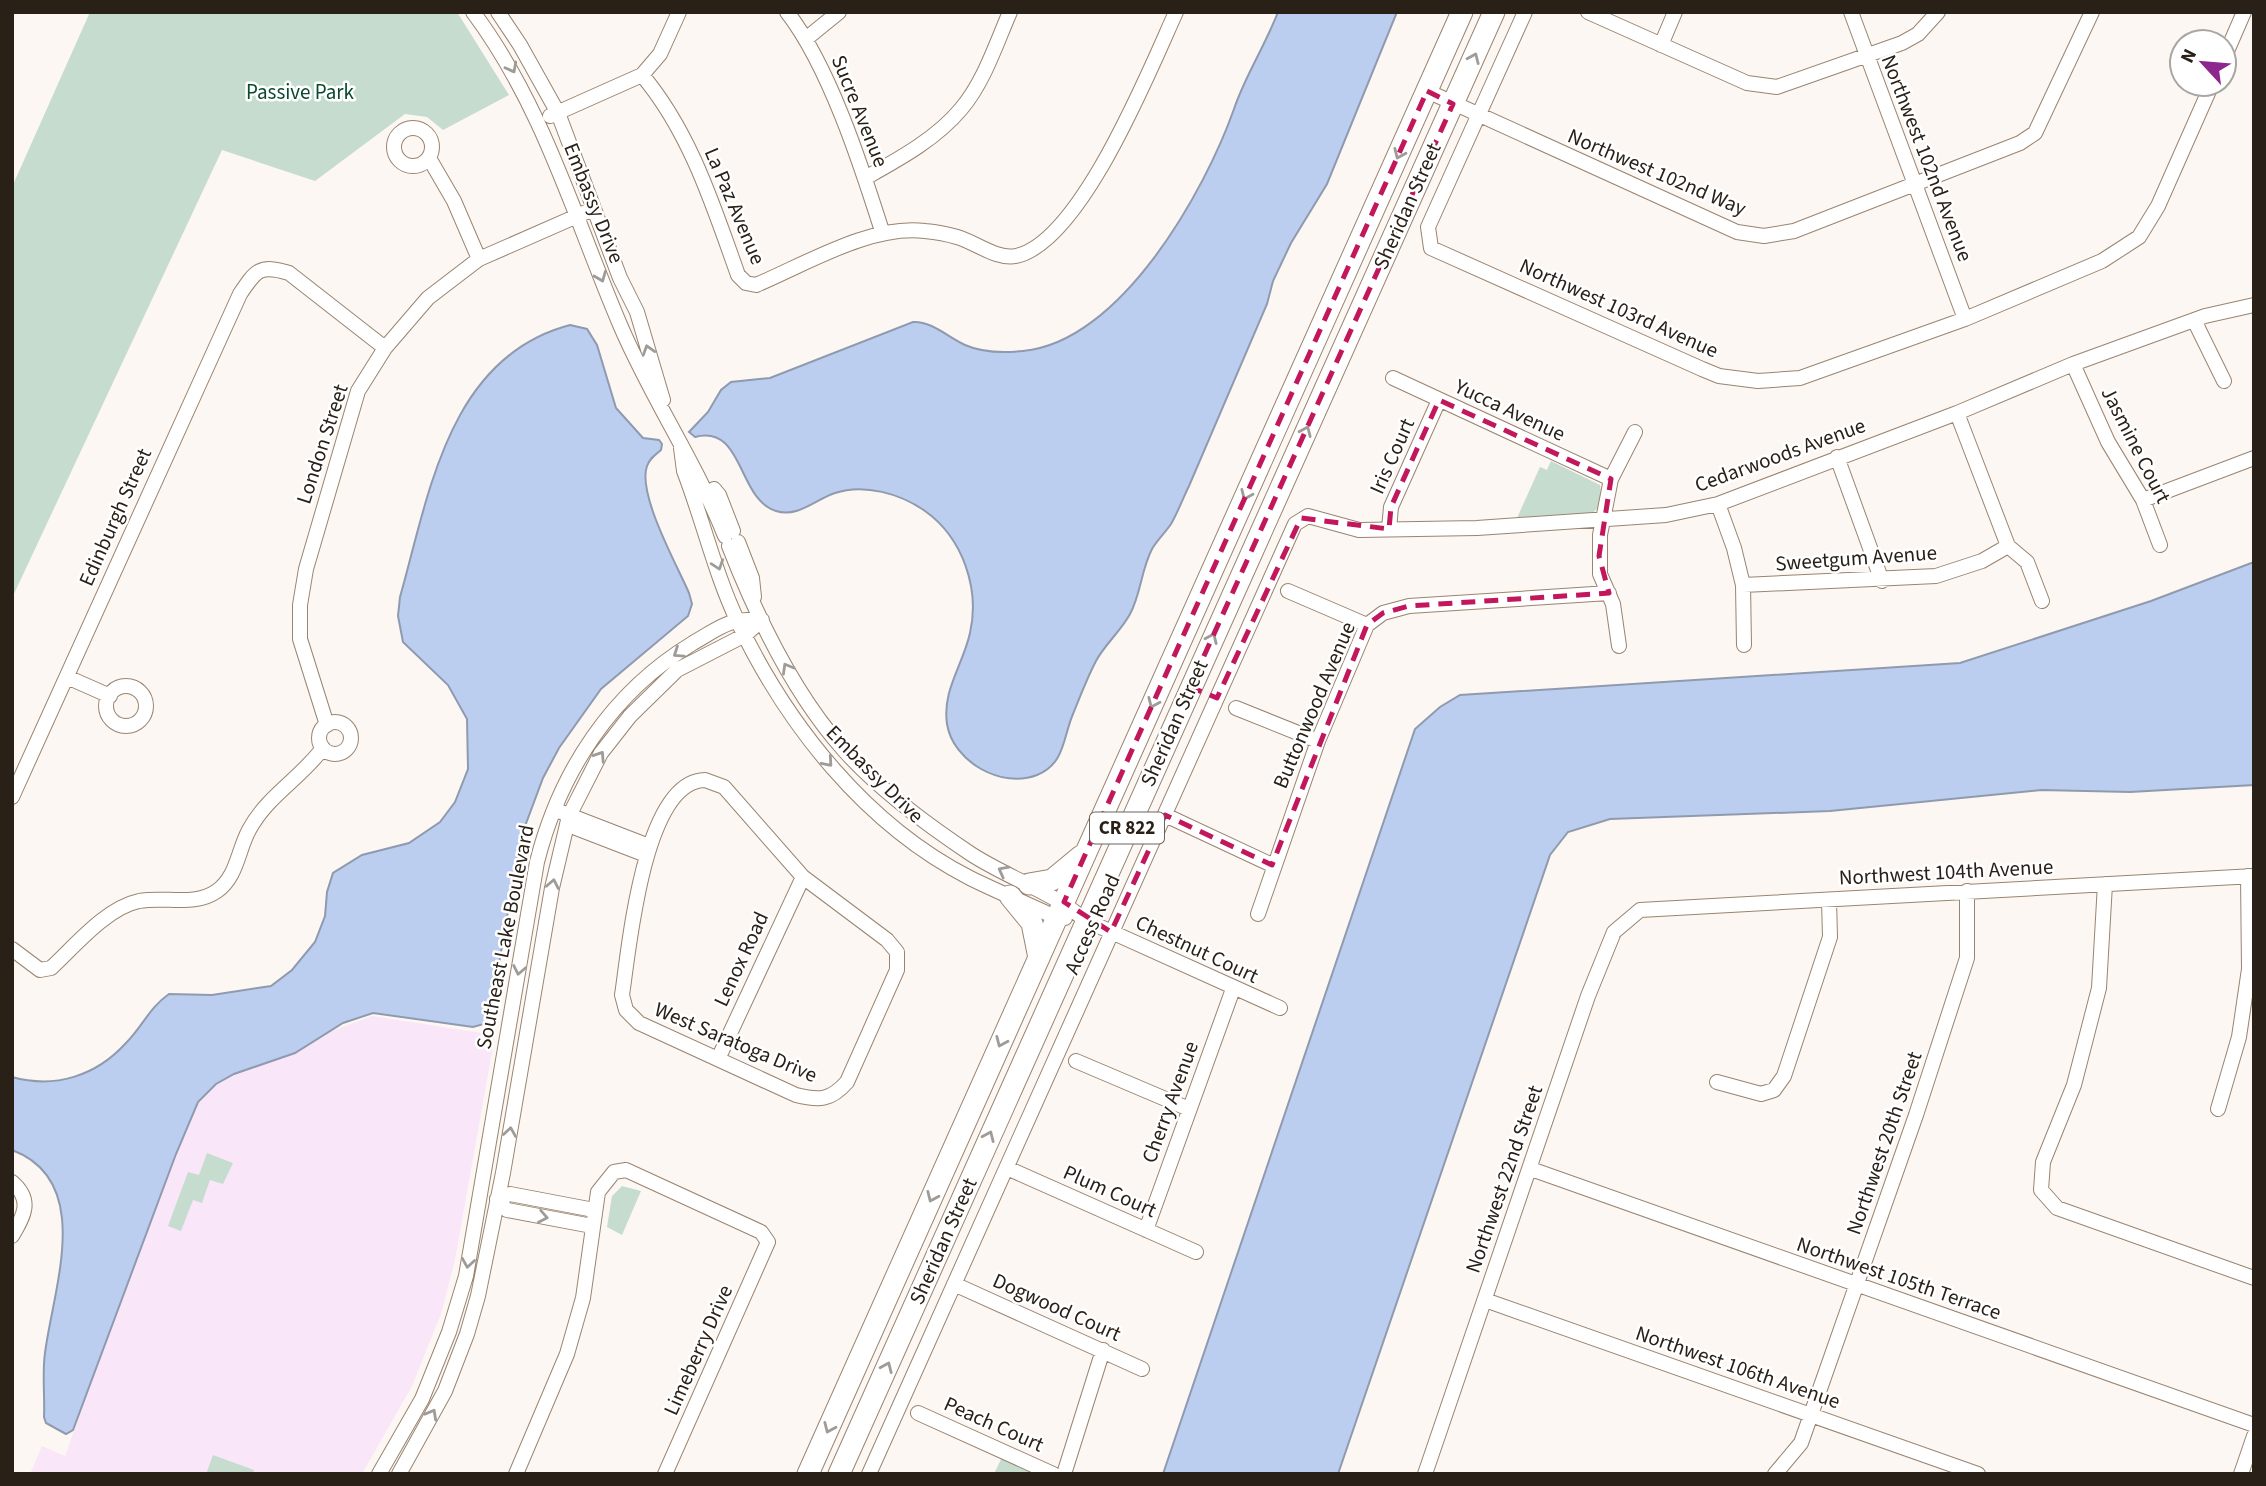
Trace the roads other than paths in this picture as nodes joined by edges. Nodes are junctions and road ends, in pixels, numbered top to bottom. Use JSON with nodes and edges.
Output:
{"nodes":[{"id":1,"x":473,"y":12,"type":"edge"},
{"id":2,"x":498,"y":12,"type":"edge"},
{"id":3,"x":679,"y":12,"type":"edge"},
{"id":4,"x":787,"y":12,"type":"edge"},
{"id":5,"x":839,"y":12,"type":"edge"},
{"id":6,"x":1010,"y":12,"type":"edge"},
{"id":7,"x":1176,"y":12,"type":"edge"},
{"id":8,"x":1462,"y":12,"type":"edge"},
{"id":9,"x":1494,"y":12,"type":"edge"},
{"id":10,"x":1525,"y":12,"type":"edge"},
{"id":11,"x":1588,"y":12,"type":"edge"},
{"id":12,"x":1675,"y":12,"type":"edge"},
{"id":13,"x":1851,"y":12,"type":"edge"},
{"id":14,"x":1938,"y":12,"type":"edge"},
{"id":15,"x":2092,"y":12,"type":"edge"},
{"id":16,"x":807,"y":38,"type":"junction"},
{"id":17,"x":1661,"y":45,"type":"junction"},
{"id":18,"x":1865,"y":56,"type":"junction"},
{"id":19,"x":642,"y":75,"type":"junction"},
{"id":20,"x":1427,"y":91,"type":"junction"},
{"id":21,"x":2206,"y":98,"type":"edge"},
{"id":22,"x":1453,"y":104,"type":"junction"},
{"id":23,"x":558,"y":113,"type":"junction"},
{"id":24,"x":1478,"y":116,"type":"junction"},
{"id":25,"x":539,"y":120,"type":"junction"},
{"id":26,"x":429,"y":158,"type":"dead end"},
{"id":27,"x":865,"y":178,"type":"junction"},
{"id":28,"x":1916,"y":184,"type":"junction"},
{"id":29,"x":593,"y":209,"type":"junction"},
{"id":30,"x":575,"y":217,"type":"junction"},
{"id":31,"x":882,"y":231,"type":"junction"},
{"id":32,"x":479,"y":259,"type":"junction"},
{"id":33,"x":2254,"y":305,"type":"edge"},
{"id":34,"x":1965,"y":319,"type":"junction"},
{"id":35,"x":2194,"y":320,"type":"junction"},
{"id":36,"x":385,"y":348,"type":"junction"},
{"id":37,"x":2073,"y":365,"type":"junction"},
{"id":38,"x":1393,"y":378,"type":"dead end"},
{"id":39,"x":2224,"y":381,"type":"dead end"},
{"id":40,"x":1439,"y":400,"type":"junction"},
{"id":41,"x":1957,"y":413,"type":"junction"},
{"id":42,"x":668,"y":416,"type":"junction"},
{"id":43,"x":1635,"y":432,"type":"dead end"},
{"id":44,"x":680,"y":448,"type":"junction"},
{"id":45,"x":1837,"y":457,"type":"junction"},
{"id":46,"x":2254,"y":458,"type":"edge"},
{"id":47,"x":1611,"y":479,"type":"junction"},
{"id":48,"x":2144,"y":500,"type":"junction"},
{"id":49,"x":1718,"y":504,"type":"junction"},
{"id":50,"x":1301,"y":518,"type":"joint"},
{"id":51,"x":1602,"y":520,"type":"junction"},
{"id":52,"x":1389,"y":530,"type":"junction"},
{"id":53,"x":2161,"y":545,"type":"dead end"},
{"id":54,"x":2008,"y":546,"type":"junction"},
{"id":55,"x":1882,"y":580,"type":"junction"},
{"id":56,"x":1743,"y":585,"type":"junction"},
{"id":57,"x":1288,"y":591,"type":"dead end"},
{"id":58,"x":1609,"y":593,"type":"junction"},
{"id":59,"x":2042,"y":600,"type":"dead end"},
{"id":60,"x":736,"y":619,"type":"junction"},
{"id":61,"x":762,"y":620,"type":"junction"},
{"id":62,"x":1367,"y":625,"type":"junction"},
{"id":63,"x":744,"y":635,"type":"junction"},
{"id":64,"x":1744,"y":645,"type":"dead end"},
{"id":65,"x":1619,"y":646,"type":"dead end"},
{"id":66,"x":66,"y":677,"type":"junction"},
{"id":67,"x":1190,"y":687,"type":"junction"},
{"id":68,"x":110,"y":696,"type":"dead end"},
{"id":69,"x":1217,"y":698,"type":"junction"},
{"id":70,"x":1236,"y":708,"type":"dead end"},
{"id":71,"x":327,"y":724,"type":"junction"},
{"id":72,"x":1318,"y":741,"type":"junction"},
{"id":73,"x":323,"y":748,"type":"junction"},
{"id":74,"x":12,"y":797,"type":"edge"},
{"id":75,"x":554,"y":808,"type":"junction"},
{"id":76,"x":1166,"y":815,"type":"junction"},
{"id":77,"x":569,"y":816,"type":"junction"},
{"id":78,"x":648,"y":850,"type":"junction"},
{"id":79,"x":1087,"y":850,"type":"junction"},
{"id":80,"x":1272,"y":865,"type":"junction"},
{"id":81,"x":2251,"y":876,"type":"edge"},
{"id":82,"x":803,"y":877,"type":"junction"},
{"id":83,"x":1029,"y":884,"type":"junction"},
{"id":84,"x":2105,"y":884,"type":"junction"},
{"id":85,"x":1967,"y":891,"type":"junction"},
{"id":86,"x":1010,"y":895,"type":"junction"},
{"id":87,"x":1829,"y":900,"type":"junction"},
{"id":88,"x":1061,"y":910,"type":"junction"},
{"id":89,"x":1640,"y":910,"type":"joint"},
{"id":90,"x":1258,"y":914,"type":"dead end"},
{"id":91,"x":1085,"y":920,"type":"junction"},
{"id":92,"x":1111,"y":932,"type":"junction"},
{"id":93,"x":12,"y":949,"type":"edge"},
{"id":94,"x":1039,"y":958,"type":"junction"},
{"id":95,"x":1233,"y":989,"type":"junction"},
{"id":96,"x":1280,"y":1008,"type":"dead end"},
{"id":97,"x":718,"y":1059,"type":"junction"},
{"id":98,"x":1076,"y":1061,"type":"dead end"},
{"id":99,"x":1717,"y":1082,"type":"dead end"},
{"id":100,"x":1189,"y":1109,"type":"junction"},
{"id":101,"x":2218,"y":1109,"type":"dead end"},
{"id":102,"x":1007,"y":1168,"type":"junction"},
{"id":103,"x":1531,"y":1169,"type":"junction"},
{"id":104,"x":12,"y":1182,"type":"edge"},
{"id":105,"x":479,"y":1195,"type":"junction"},
{"id":106,"x":497,"y":1199,"type":"junction"},
{"id":107,"x":594,"y":1210,"type":"junction"},
{"id":108,"x":592,"y":1226,"type":"junction"},
{"id":109,"x":1146,"y":1230,"type":"junction"},
{"id":110,"x":12,"y":1236,"type":"edge"},
{"id":111,"x":1196,"y":1252,"type":"dead end"},
{"id":112,"x":2254,"y":1278,"type":"edge"},
{"id":113,"x":954,"y":1284,"type":"junction"},
{"id":114,"x":1857,"y":1286,"type":"junction"},
{"id":115,"x":1485,"y":1300,"type":"junction"},
{"id":116,"x":1103,"y":1350,"type":"junction"},
{"id":117,"x":1142,"y":1369,"type":"dead end"},
{"id":118,"x":849,"y":1383,"type":"junction"},
{"id":119,"x":875,"y":1394,"type":"junction"},
{"id":120,"x":918,"y":1413,"type":"dead end"},
{"id":121,"x":1811,"y":1415,"type":"junction"},
{"id":122,"x":2254,"y":1424,"type":"edge"},
{"id":123,"x":2254,"y":1436,"type":"edge"},
{"id":124,"x":379,"y":1474,"type":"edge"},
{"id":125,"x":399,"y":1474,"type":"edge"},
{"id":126,"x":516,"y":1474,"type":"edge"},
{"id":127,"x":665,"y":1474,"type":"edge"},
{"id":128,"x":808,"y":1474,"type":"edge"},
{"id":129,"x":839,"y":1474,"type":"edge"},
{"id":130,"x":869,"y":1474,"type":"edge"},
{"id":131,"x":1053,"y":1474,"type":"edge"},
{"id":132,"x":1064,"y":1474,"type":"edge"},
{"id":133,"x":1425,"y":1474,"type":"edge"},
{"id":134,"x":1774,"y":1474,"type":"edge"},
{"id":135,"x":1978,"y":1474,"type":"edge"},
{"id":136,"x":2241,"y":1474,"type":"edge"}],
"edges":[{"from":1,"to":25,"type":"street","name":"Embassy Drive","one_way":true},
{"from":2,"to":23,"type":"street","name":"Embassy Drive"},
{"from":3,"to":19,"type":"street"},
{"from":4,"to":16,"type":"street","name":"Sucre Avenue"},
{"from":5,"to":16,"type":"street"},
{"from":6,"to":27,"type":"street"},
{"from":7,"to":31,"type":"street"},
{"from":8,"to":20,"type":"main road","name":"Sheridan Street","number":"CR 822"},
{"from":22,"to":9,"type":"main road","name":"Sheridan Street","number":"CR 822","one_way":true},
{"from":10,"to":24,"type":"street"},
{"from":11,"to":17,"type":"street"},
{"from":12,"to":17,"type":"street"},
{"from":13,"to":18,"type":"street","name":"Northwest 102nd Avenue"},
{"from":14,"to":18,"type":"street"},
{"from":15,"to":28,"type":"street","name":"Northwest 102nd Way"},
{"from":16,"to":27,"type":"street","name":"Sucre Avenue"},
{"from":17,"to":18,"type":"street"},
{"from":18,"to":28,"type":"street","name":"Northwest 102nd Avenue"},
{"from":19,"to":23,"type":"street"},
{"from":19,"to":31,"type":"street","name":"La Paz Avenue"},
{"from":20,"to":22,"type":"street","name":"Northwest 102nd Way"},
{"from":20,"to":79,"type":"main road","name":"Sheridan Street","number":"CR 822","one_way":true},
{"from":21,"to":34,"type":"street","name":"Northwest 103rd Avenue"},
{"from":22,"to":24,"type":"street","name":"Northwest 102nd Way"},
{"from":67,"to":22,"type":"main road","name":"Sheridan Street","number":"CR 822","one_way":true},
{"from":23,"to":25,"type":"street"},
{"from":23,"to":29,"type":"street","name":"Embassy Drive"},
{"from":24,"to":28,"type":"street","name":"Northwest 102nd Way"},
{"from":24,"to":34,"type":"street","name":"Northwest 103rd Avenue"},
{"from":25,"to":30,"type":"street","name":"Embassy Drive"},
{"from":26,"to":32,"type":"street"},
{"from":27,"to":31,"type":"street","name":"Sucre Avenue"},
{"from":28,"to":34,"type":"street","name":"Northwest 102nd Avenue"},
{"from":29,"to":30,"type":"street","name":"London Street"},
{"from":42,"to":29,"type":"street","name":"Embassy Drive","one_way":true},
{"from":30,"to":32,"type":"street","name":"London Street"},
{"from":30,"to":42,"type":"street","name":"Embassy Drive","one_way":true},
{"from":32,"to":36,"type":"street","name":"London Street"},
{"from":33,"to":35,"type":"street","name":"Cedarwoods Avenue"},
{"from":35,"to":37,"type":"street","name":"Cedarwoods Avenue"},
{"from":35,"to":39,"type":"street"},
{"from":36,"to":66,"type":"street","name":"Edinburgh Street"},
{"from":36,"to":71,"type":"street","name":"London Street"},
{"from":37,"to":41,"type":"street","name":"Cedarwoods Avenue"},
{"from":37,"to":48,"type":"street","name":"Jasmine Court"},
{"from":38,"to":40,"type":"street","name":"Yucca Avenue"},
{"from":40,"to":47,"type":"street","name":"Yucca Avenue"},
{"from":40,"to":52,"type":"street","name":"Iris Court"},
{"from":41,"to":45,"type":"street","name":"Cedarwoods Avenue"},
{"from":41,"to":54,"type":"street"},
{"from":42,"to":44,"type":"street","name":"Embassy Drive"},
{"from":43,"to":47,"type":"street"},
{"from":44,"to":60,"type":"street","name":"Embassy Drive","one_way":true},
{"from":44,"to":61,"type":"street","name":"Embassy Drive"},
{"from":45,"to":49,"type":"street","name":"Cedarwoods Avenue"},
{"from":45,"to":55,"type":"street"},
{"from":46,"to":48,"type":"street"},
{"from":47,"to":51,"type":"street"},
{"from":48,"to":53,"type":"street","name":"Jasmine Court"},
{"from":49,"to":51,"type":"street","name":"Cedarwoods Avenue"},
{"from":49,"to":56,"type":"street"},
{"from":50,"to":52,"type":"street","name":"Cedarwoods Avenue"},
{"from":50,"to":69,"type":"street","name":"Access Road"},
{"from":51,"to":52,"type":"street","name":"Cedarwoods Avenue"},
{"from":51,"to":58,"type":"street"},
{"from":54,"to":55,"type":"street","name":"Sweetgum Avenue"},
{"from":54,"to":59,"type":"street"},
{"from":55,"to":56,"type":"street","name":"Sweetgum Avenue"},
{"from":56,"to":64,"type":"street"},
{"from":57,"to":62,"type":"street"},
{"from":58,"to":62,"type":"street","name":"Buttonwood Avenue"},
{"from":58,"to":65,"type":"street"},
{"from":60,"to":61,"type":"street"},
{"from":60,"to":63,"type":"street","name":"Embassy Drive"},
{"from":60,"to":75,"type":"street","name":"Southeast Lake Boulevard","one_way":true},
{"from":61,"to":63,"type":"street","name":"Southeast Lake Boulevard"},
{"from":83,"to":61,"type":"street","name":"Embassy Drive","one_way":true},
{"from":62,"to":72,"type":"street","name":"Buttonwood Avenue"},
{"from":77,"to":63,"type":"street","name":"Southeast Lake Boulevard","one_way":true},
{"from":63,"to":86,"type":"street","name":"Embassy Drive","one_way":true},
{"from":66,"to":68,"type":"street"},
{"from":66,"to":74,"type":"street","name":"Edinburgh Street"},
{"from":67,"to":69,"type":"street"},
{"from":67,"to":91,"type":"main road","name":"Sheridan Street","number":"CR 822"},
{"from":69,"to":76,"type":"street","name":"Access Road"},
{"from":70,"to":72,"type":"street"},
{"from":71,"to":73,"type":"street","name":"London Street"},
{"from":71,"to":73,"type":"street"},
{"from":72,"to":80,"type":"street","name":"Buttonwood Avenue"},
{"from":73,"to":93,"type":"street"},
{"from":75,"to":77,"type":"street"},
{"from":75,"to":105,"type":"street","name":"Southeast Lake Boulevard","one_way":true},
{"from":76,"to":80,"type":"street"},
{"from":76,"to":92,"type":"street","name":"Access Road"},
{"from":77,"to":78,"type":"street"},
{"from":106,"to":77,"type":"street","name":"Southeast Lake Boulevard","one_way":true},
{"from":78,"to":82,"type":"street"},
{"from":78,"to":97,"type":"street","name":"West Saratoga Drive"},
{"from":79,"to":83,"type":"main road"},
{"from":79,"to":88,"type":"main road","name":"Sheridan Street","number":"CR 822"},
{"from":80,"to":90,"type":"street","name":"Buttonwood Avenue"},
{"from":81,"to":84,"type":"street","name":"Northwest 104th Avenue"},
{"from":81,"to":101,"type":"street"},
{"from":82,"to":97,"type":"street","name":"Lenox Road"},
{"from":82,"to":97,"type":"street","name":"West Saratoga Drive"},
{"from":83,"to":88,"type":"street","name":"Embassy Drive"},
{"from":84,"to":85,"type":"street","name":"Northwest 104th Avenue"},
{"from":84,"to":112,"type":"street"},
{"from":85,"to":87,"type":"street","name":"Northwest 104th Avenue"},
{"from":85,"to":114,"type":"street","name":"Northwest 20th Street"},
{"from":86,"to":88,"type":"street","name":"Embassy Drive"},
{"from":86,"to":94,"type":"main road"},
{"from":87,"to":89,"type":"street","name":"Northwest 104th Avenue"},
{"from":87,"to":99,"type":"street"},
{"from":88,"to":91,"type":"street","name":"Chestnut Court"},
{"from":88,"to":94,"type":"main road","name":"Sheridan Street","number":"CR 822"},
{"from":89,"to":103,"type":"street","name":"Northwest 22nd Street"},
{"from":91,"to":92,"type":"street","name":"Chestnut Court"},
{"from":119,"to":91,"type":"main road","name":"Sheridan Street","number":"CR 822","one_way":true},
{"from":92,"to":95,"type":"street","name":"Chestnut Court"},
{"from":92,"to":102,"type":"street","name":"Access Road"},
{"from":94,"to":118,"type":"main road","name":"Sheridan Street","number":"CR 822","one_way":true},
{"from":95,"to":96,"type":"street","name":"Chestnut Court"},
{"from":95,"to":100,"type":"street","name":"Cherry Avenue"},
{"from":98,"to":100,"type":"street"},
{"from":100,"to":109,"type":"street","name":"Cherry Avenue"},
{"from":102,"to":109,"type":"street","name":"Plum Court"},
{"from":102,"to":113,"type":"street"},
{"from":103,"to":114,"type":"street","name":"Northwest 105th Terrace"},
{"from":103,"to":115,"type":"street","name":"Northwest 22nd Street"},
{"from":104,"to":110,"type":"street"},
{"from":105,"to":106,"type":"street"},
{"from":105,"to":124,"type":"street","name":"Southeast Lake Boulevard","one_way":true},
{"from":106,"to":107,"type":"street"},
{"from":106,"to":108,"type":"street","one_way":true},
{"from":125,"to":106,"type":"street","name":"Southeast Lake Boulevard","one_way":true},
{"from":107,"to":108,"type":"street"},
{"from":107,"to":127,"type":"street","name":"Limeberry Drive"},
{"from":108,"to":126,"type":"street"},
{"from":109,"to":111,"type":"street","name":"Plum Court"},
{"from":113,"to":116,"type":"street","name":"Dogwood Court"},
{"from":113,"to":130,"type":"street"},
{"from":114,"to":121,"type":"street","name":"Northwest 20th Street"},
{"from":114,"to":122,"type":"street","name":"Northwest 105th Terrace"},
{"from":115,"to":121,"type":"street","name":"Northwest 106th Avenue"},
{"from":115,"to":133,"type":"street","name":"Northwest 22nd Street"},
{"from":116,"to":117,"type":"street","name":"Dogwood Court"},
{"from":116,"to":132,"type":"street"},
{"from":118,"to":119,"type":"main road"},
{"from":118,"to":128,"type":"main road","name":"Sheridan Street","number":"CR 822","one_way":true},
{"from":119,"to":129,"type":"main road","name":"Sheridan Street","number":"CR 822"},
{"from":120,"to":131,"type":"street","name":"Peach Court"},
{"from":121,"to":134,"type":"street","name":"Northwest 20th Street"},
{"from":121,"to":135,"type":"street","name":"Northwest 106th Avenue"},
{"from":123,"to":136,"type":"street"}]}
